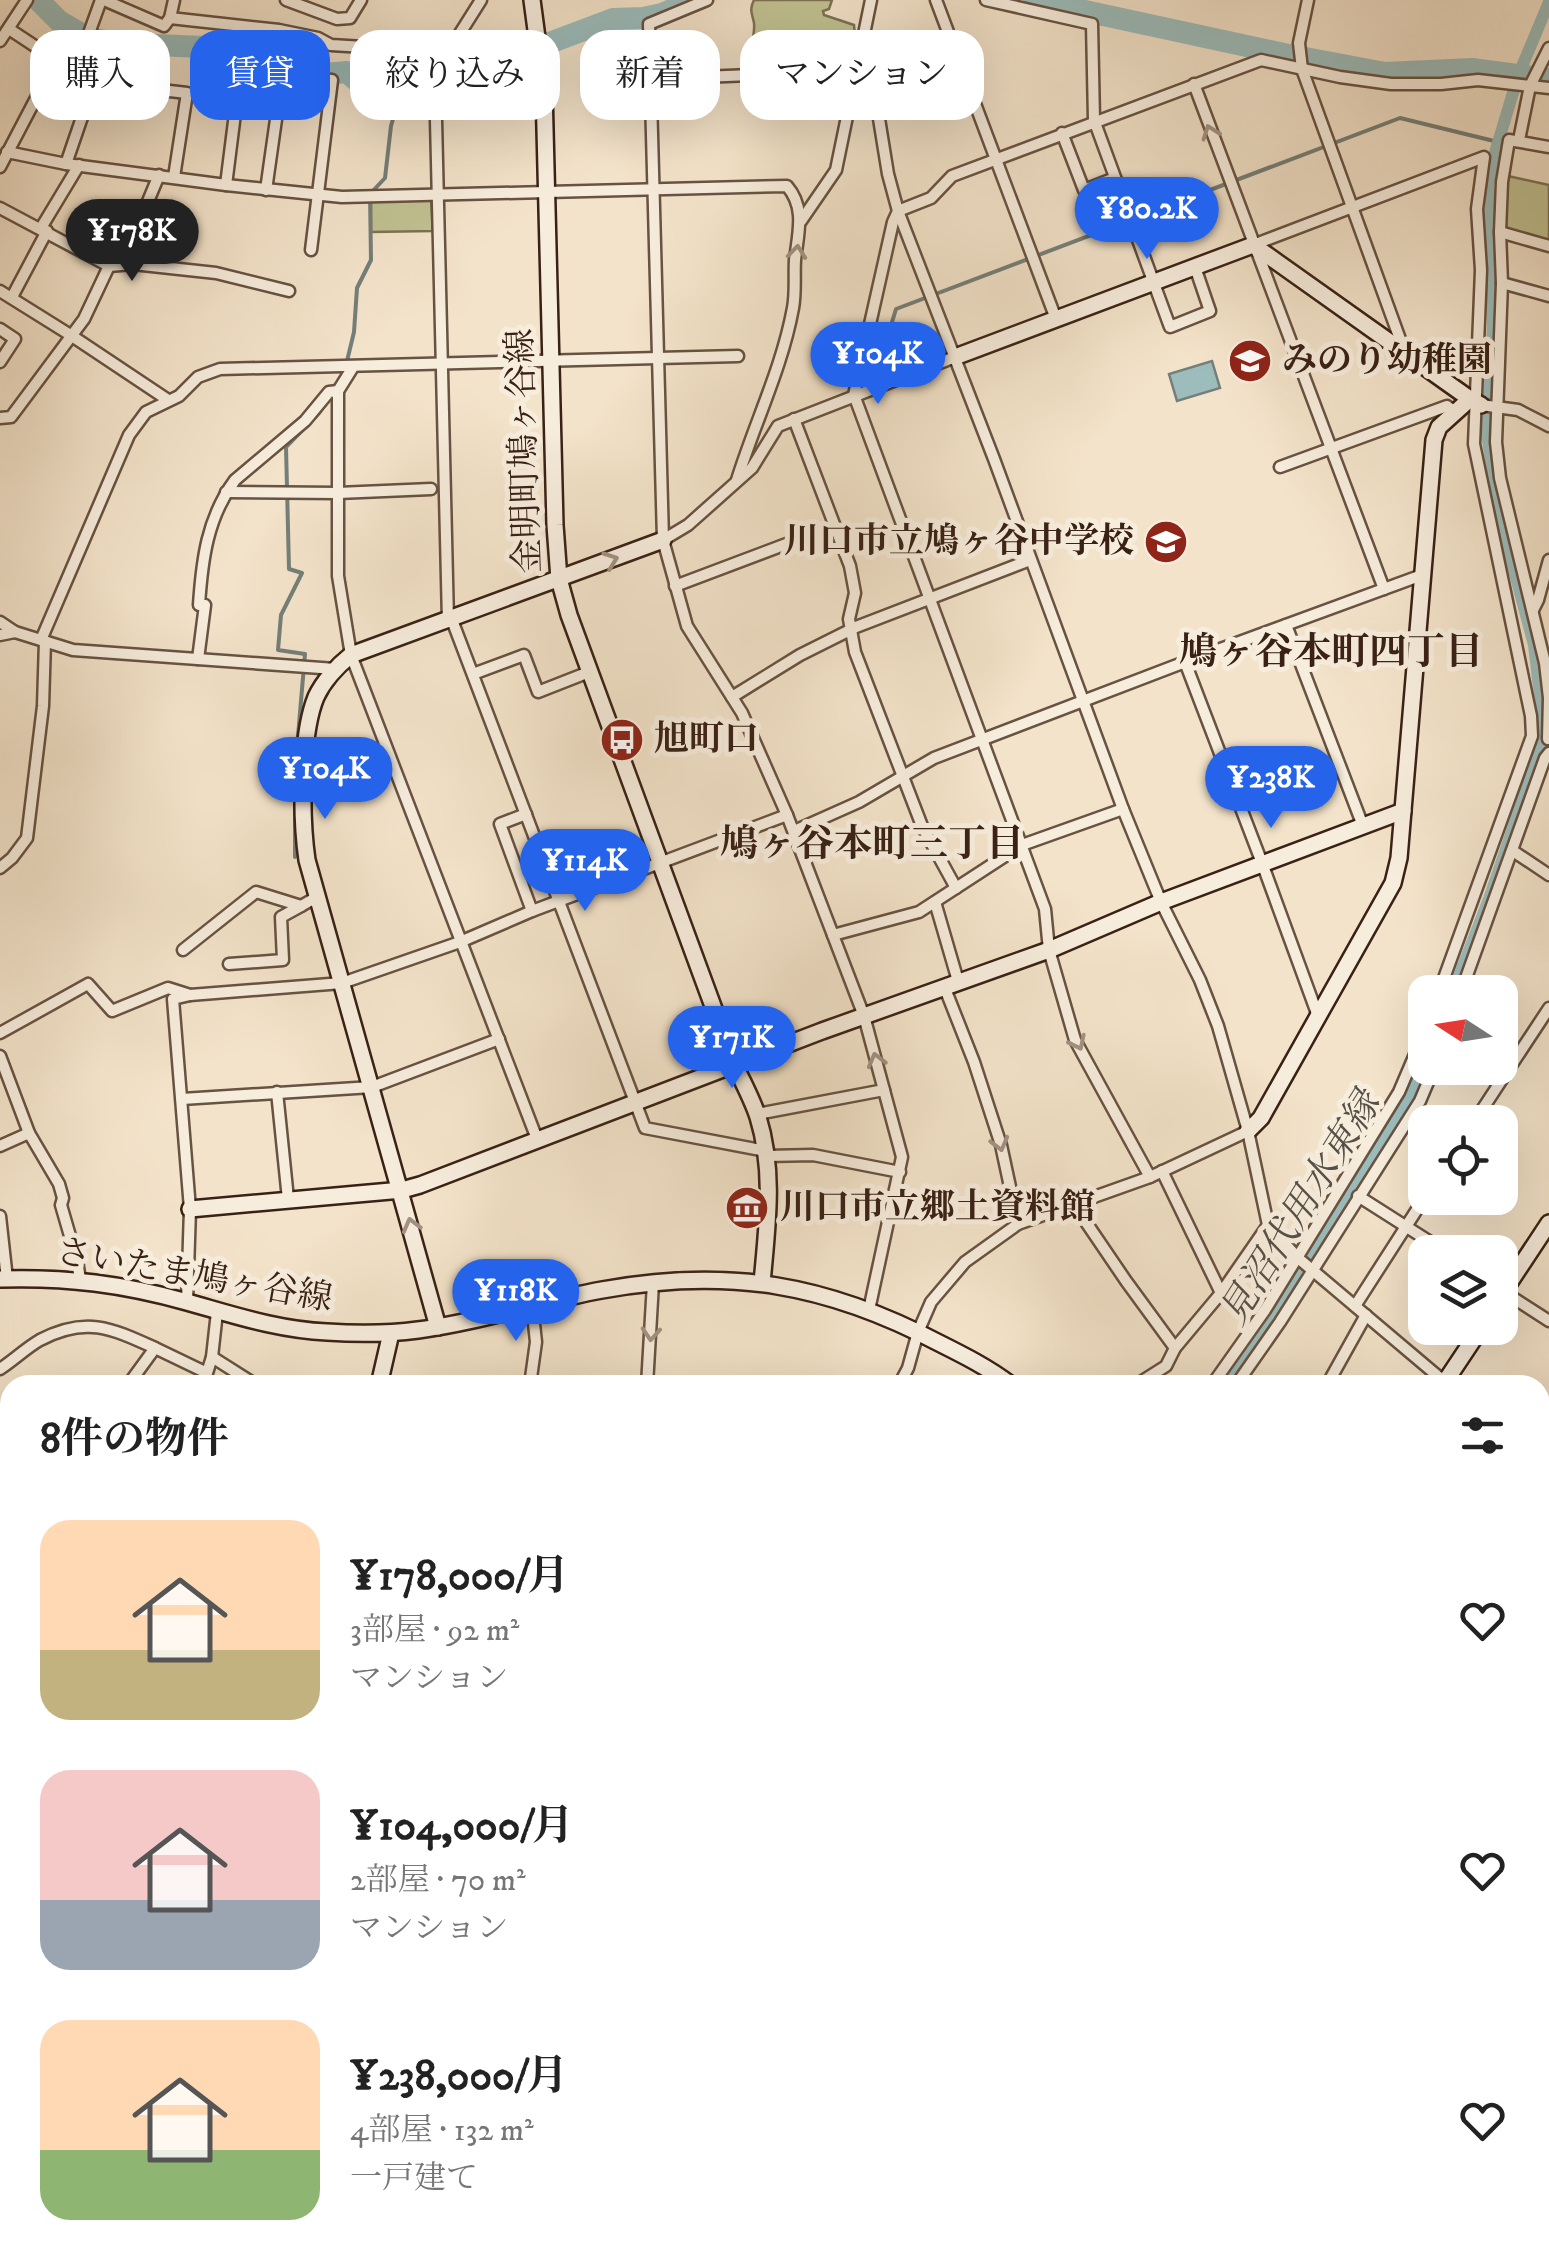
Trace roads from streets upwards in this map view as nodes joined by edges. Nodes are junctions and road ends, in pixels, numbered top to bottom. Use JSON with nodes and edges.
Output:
{"nodes":[{"id":1,"x":28,"y":0,"type":"edge"},
{"id":2,"x":103,"y":0,"type":"edge"},
{"id":3,"x":174,"y":0,"type":"edge"},
{"id":4,"x":286,"y":0,"type":"edge"},
{"id":5,"x":361,"y":0,"type":"edge"},
{"id":6,"x":481,"y":0,"type":"edge"},
{"id":7,"x":532,"y":0,"type":"edge"},
{"id":8,"x":707,"y":0,"type":"edge"},
{"id":9,"x":871,"y":0,"type":"edge"},
{"id":10,"x":936,"y":0,"type":"edge"},
{"id":11,"x":986,"y":0,"type":"edge"},
{"id":12,"x":1308,"y":0,"type":"edge"},
{"id":13,"x":170,"y":18,"type":"junction"},
{"id":14,"x":9,"y":29,"type":"junction"},
{"id":15,"x":91,"y":30,"type":"edge"},
{"id":16,"x":462,"y":30,"type":"edge"},
{"id":17,"x":649,"y":30,"type":"edge"},
{"id":18,"x":865,"y":30,"type":"edge"},
{"id":19,"x":0,"y":41,"type":"edge"},
{"id":20,"x":30,"y":43,"type":"edge"},
{"id":21,"x":350,"y":46,"type":"edge"},
{"id":22,"x":1549,"y":48,"type":"edge"},
{"id":23,"x":1544,"y":67,"type":"edge"},
{"id":24,"x":1302,"y":69,"type":"junction"},
{"id":25,"x":1194,"y":84,"type":"junction"},
{"id":26,"x":1530,"y":86,"type":"junction"},
{"id":27,"x":1549,"y":88,"type":"edge"},
{"id":28,"x":170,"y":91,"type":"edge"},
{"id":29,"x":30,"y":107,"type":"edge"},
{"id":30,"x":81,"y":120,"type":"edge"},
{"id":31,"x":234,"y":120,"type":"edge"},
{"id":32,"x":276,"y":120,"type":"edge"},
{"id":33,"x":327,"y":120,"type":"edge"},
{"id":34,"x":434,"y":120,"type":"edge"},
{"id":35,"x":652,"y":120,"type":"edge"},
{"id":36,"x":847,"y":120,"type":"edge"},
{"id":37,"x":879,"y":120,"type":"edge"},
{"id":38,"x":1094,"y":120,"type":"junction"},
{"id":39,"x":1062,"y":133,"type":"junction"},
{"id":40,"x":1519,"y":140,"type":"junction"},
{"id":41,"x":1549,"y":147,"type":"edge"},
{"id":42,"x":6,"y":152,"type":"junction"},
{"id":43,"x":994,"y":160,"type":"junction"},
{"id":44,"x":66,"y":164,"type":"junction"},
{"id":45,"x":79,"y":165,"type":"junction"},
{"id":46,"x":0,"y":167,"type":"edge"},
{"id":47,"x":159,"y":175,"type":"junction"},
{"id":48,"x":174,"y":177,"type":"junction"},
{"id":49,"x":1115,"y":178,"type":"junction"},
{"id":50,"x":226,"y":185,"type":"junction"},
{"id":51,"x":654,"y":189,"type":"junction"},
{"id":52,"x":266,"y":190,"type":"junction"},
{"id":53,"x":546,"y":192,"type":"junction"},
{"id":54,"x":317,"y":194,"type":"junction"},
{"id":55,"x":437,"y":195,"type":"junction"},
{"id":56,"x":0,"y":208,"type":"edge"},
{"id":57,"x":1352,"y":208,"type":"junction"},
{"id":58,"x":898,"y":210,"type":"junction"},
{"id":59,"x":801,"y":221,"type":"junction"},
{"id":60,"x":44,"y":229,"type":"junction"},
{"id":61,"x":1500,"y":232,"type":"junction"},
{"id":62,"x":1253,"y":245,"type":"junction"},
{"id":63,"x":1549,"y":246,"type":"edge"},
{"id":64,"x":311,"y":250,"type":"dead end"},
{"id":65,"x":133,"y":264,"type":"junction"},
{"id":66,"x":109,"y":266,"type":"junction"},
{"id":67,"x":1194,"y":267,"type":"junction"},
{"id":68,"x":1154,"y":283,"type":"junction"},
{"id":69,"x":1502,"y":283,"type":"junction"},
{"id":70,"x":289,"y":291,"type":"dead end"},
{"id":71,"x":7,"y":295,"type":"edge"},
{"id":72,"x":1549,"y":296,"type":"edge"},
{"id":73,"x":0,"y":310,"type":"edge"},
{"id":74,"x":1056,"y":319,"type":"junction"},
{"id":75,"x":0,"y":330,"type":"edge"},
{"id":76,"x":72,"y":336,"type":"junction"},
{"id":77,"x":1406,"y":354,"type":"junction"},
{"id":78,"x":738,"y":356,"type":"dead end"},
{"id":79,"x":955,"y":357,"type":"junction"},
{"id":80,"x":657,"y":358,"type":"junction"},
{"id":81,"x":0,"y":362,"type":"edge"},
{"id":82,"x":550,"y":362,"type":"junction"},
{"id":83,"x":440,"y":364,"type":"junction"},
{"id":84,"x":353,"y":367,"type":"junction"},
{"id":85,"x":338,"y":391,"type":"junction"},
{"id":86,"x":854,"y":395,"type":"junction"},
{"id":87,"x":168,"y":400,"type":"junction"},
{"id":88,"x":1476,"y":402,"type":"junction"},
{"id":89,"x":1499,"y":407,"type":"junction"},
{"id":90,"x":1454,"y":411,"type":"junction"},
{"id":91,"x":0,"y":418,"type":"edge"},
{"id":92,"x":794,"y":418,"type":"junction"},
{"id":93,"x":1549,"y":426,"type":"edge"},
{"id":94,"x":1332,"y":448,"type":"junction"},
{"id":95,"x":1280,"y":467,"type":"dead end"},
{"id":96,"x":738,"y":480,"type":"junction"},
{"id":97,"x":431,"y":490,"type":"dead end"},
{"id":98,"x":226,"y":492,"type":"junction"},
{"id":99,"x":338,"y":493,"type":"junction"},
{"id":100,"x":834,"y":526,"type":"junction"},
{"id":101,"x":664,"y":540,"type":"junction"},
{"id":102,"x":1030,"y":560,"type":"junction"},
{"id":103,"x":1549,"y":560,"type":"edge"},
{"id":104,"x":1422,"y":576,"type":"junction"},
{"id":105,"x":559,"y":579,"type":"junction"},
{"id":106,"x":675,"y":586,"type":"junction"},
{"id":107,"x":1384,"y":589,"type":"junction"},
{"id":108,"x":929,"y":598,"type":"junction"},
{"id":109,"x":1533,"y":610,"type":"junction"},
{"id":110,"x":450,"y":620,"type":"junction"},
{"id":111,"x":0,"y":622,"type":"edge"},
{"id":112,"x":1286,"y":625,"type":"junction"},
{"id":113,"x":851,"y":630,"type":"junction"},
{"id":114,"x":16,"y":632,"type":"junction"},
{"id":115,"x":0,"y":636,"type":"edge"},
{"id":116,"x":43,"y":640,"type":"junction"},
{"id":117,"x":350,"y":656,"type":"junction"},
{"id":118,"x":198,"y":659,"type":"junction"},
{"id":119,"x":1184,"y":662,"type":"junction"},
{"id":120,"x":336,"y":669,"type":"junction"},
{"id":121,"x":588,"y":672,"type":"junction"},
{"id":122,"x":473,"y":674,"type":"junction"},
{"id":123,"x":732,"y":698,"type":"junction"},
{"id":124,"x":1084,"y":700,"type":"junction"},
{"id":125,"x":1532,"y":736,"type":"junction"},
{"id":126,"x":1549,"y":739,"type":"edge"},
{"id":127,"x":980,"y":740,"type":"junction"},
{"id":128,"x":1549,"y":753,"type":"edge"},
{"id":129,"x":902,"y":776,"type":"junction"},
{"id":130,"x":1123,"y":809,"type":"junction"},
{"id":131,"x":1403,"y":811,"type":"junction"},
{"id":132,"x":526,"y":814,"type":"junction"},
{"id":133,"x":788,"y":815,"type":"junction"},
{"id":134,"x":1363,"y":826,"type":"junction"},
{"id":135,"x":794,"y":831,"type":"junction"},
{"id":136,"x":1022,"y":845,"type":"junction"},
{"id":137,"x":1513,"y":851,"type":"junction"},
{"id":138,"x":660,"y":864,"type":"junction"},
{"id":139,"x":1262,"y":864,"type":"junction"},
{"id":140,"x":0,"y":868,"type":"edge"},
{"id":141,"x":1549,"y":875,"type":"edge"},
{"id":142,"x":956,"y":888,"type":"junction"},
{"id":143,"x":317,"y":897,"type":"junction"},
{"id":144,"x":558,"y":902,"type":"junction"},
{"id":145,"x":934,"y":902,"type":"junction"},
{"id":146,"x":1162,"y":902,"type":"junction"},
{"id":147,"x":301,"y":906,"type":"junction"},
{"id":148,"x":532,"y":912,"type":"junction"},
{"id":149,"x":832,"y":935,"type":"junction"},
{"id":150,"x":460,"y":942,"type":"junction"},
{"id":151,"x":184,"y":950,"type":"dead end"},
{"id":152,"x":1050,"y":950,"type":"junction"},
{"id":153,"x":229,"y":964,"type":"dead end"},
{"id":154,"x":1445,"y":975,"type":"edge"},
{"id":155,"x":1467,"y":975,"type":"edge"},
{"id":156,"x":342,"y":983,"type":"junction"},
{"id":157,"x":951,"y":984,"type":"junction"},
{"id":158,"x":190,"y":995,"type":"junction"},
{"id":159,"x":1549,"y":1008,"type":"edge"},
{"id":160,"x":864,"y":1016,"type":"junction"},
{"id":161,"x":1318,"y":1016,"type":"junction"},
{"id":162,"x":0,"y":1033,"type":"edge"},
{"id":163,"x":499,"y":1040,"type":"junction"},
{"id":164,"x":0,"y":1056,"type":"edge"},
{"id":165,"x":736,"y":1066,"type":"junction"},
{"id":166,"x":1408,"y":1071,"type":"edge"},
{"id":167,"x":4,"y":1080,"type":"edge"},
{"id":168,"x":1427,"y":1085,"type":"edge"},
{"id":169,"x":372,"y":1087,"type":"junction"},
{"id":170,"x":884,"y":1090,"type":"junction"},
{"id":171,"x":277,"y":1092,"type":"junction"},
{"id":172,"x":182,"y":1099,"type":"junction"},
{"id":173,"x":635,"y":1103,"type":"junction"},
{"id":174,"x":1485,"y":1105,"type":"edge"},
{"id":175,"x":757,"y":1114,"type":"junction"},
{"id":176,"x":1248,"y":1131,"type":"junction"},
{"id":177,"x":28,"y":1133,"type":"junction"},
{"id":178,"x":537,"y":1139,"type":"junction"},
{"id":179,"x":0,"y":1146,"type":"edge"},
{"id":180,"x":767,"y":1153,"type":"junction"},
{"id":181,"x":1162,"y":1171,"type":"junction"},
{"id":182,"x":900,"y":1172,"type":"junction"},
{"id":183,"x":1150,"y":1177,"type":"junction"},
{"id":184,"x":402,"y":1190,"type":"junction"},
{"id":185,"x":1358,"y":1196,"type":"junction"},
{"id":186,"x":288,"y":1199,"type":"junction"},
{"id":187,"x":1074,"y":1204,"type":"junction"},
{"id":188,"x":190,"y":1210,"type":"junction"},
{"id":189,"x":1413,"y":1215,"type":"edge"},
{"id":190,"x":0,"y":1216,"type":"edge"},
{"id":191,"x":1549,"y":1223,"type":"edge"},
{"id":192,"x":1018,"y":1224,"type":"junction"},
{"id":193,"x":1268,"y":1225,"type":"junction"},
{"id":194,"x":1406,"y":1226,"type":"junction"},
{"id":195,"x":1420,"y":1235,"type":"edge"},
{"id":196,"x":1298,"y":1258,"type":"junction"},
{"id":197,"x":1518,"y":1268,"type":"edge"},
{"id":198,"x":1312,"y":1270,"type":"junction"},
{"id":199,"x":4,"y":1279,"type":"edge"},
{"id":200,"x":80,"y":1280,"type":"junction"},
{"id":201,"x":654,"y":1283,"type":"junction"},
{"id":202,"x":762,"y":1283,"type":"junction"},
{"id":203,"x":1221,"y":1293,"type":"junction"},
{"id":204,"x":188,"y":1302,"type":"junction"},
{"id":205,"x":1518,"y":1303,"type":"edge"},
{"id":206,"x":532,"y":1305,"type":"junction"},
{"id":207,"x":1356,"y":1306,"type":"junction"},
{"id":208,"x":869,"y":1310,"type":"junction"},
{"id":209,"x":218,"y":1312,"type":"junction"},
{"id":210,"x":1366,"y":1315,"type":"junction"},
{"id":211,"x":1549,"y":1321,"type":"edge"},
{"id":212,"x":438,"y":1327,"type":"junction"},
{"id":213,"x":918,"y":1332,"type":"junction"},
{"id":214,"x":391,"y":1333,"type":"junction"},
{"id":215,"x":1470,"y":1345,"type":"edge"},
{"id":216,"x":155,"y":1348,"type":"junction"},
{"id":217,"x":1175,"y":1348,"type":"junction"},
{"id":218,"x":212,"y":1358,"type":"junction"},
{"id":219,"x":0,"y":1369,"type":"edge"},
{"id":220,"x":135,"y":1375,"type":"edge"},
{"id":221,"x":240,"y":1375,"type":"edge"},
{"id":222,"x":381,"y":1375,"type":"edge"},
{"id":223,"x":531,"y":1375,"type":"edge"},
{"id":224,"x":648,"y":1375,"type":"edge"},
{"id":225,"x":904,"y":1375,"type":"edge"},
{"id":226,"x":995,"y":1375,"type":"edge"},
{"id":227,"x":1152,"y":1375,"type":"edge"},
{"id":228,"x":1219,"y":1375,"type":"edge"},
{"id":229,"x":1243,"y":1375,"type":"edge"},
{"id":230,"x":1333,"y":1375,"type":"edge"},
{"id":231,"x":1436,"y":1375,"type":"edge"},
{"id":232,"x":1451,"y":1375,"type":"edge"}],
"edges":[{"from":1,"to":14,"type":"street"},
{"from":2,"to":13,"type":"street"},
{"from":2,"to":15,"type":"street"},
{"from":3,"to":13,"type":"street"},
{"from":4,"to":5,"type":"street"},
{"from":6,"to":16,"type":"street"},
{"from":7,"to":53,"type":"street","name":"金明町鳩ヶ谷線"},
{"from":8,"to":17,"type":"street"},
{"from":9,"to":18,"type":"street"},
{"from":10,"to":43,"type":"street"},
{"from":11,"to":38,"type":"street"},
{"from":12,"to":24,"type":"street"},
{"from":13,"to":21,"type":"street"},
{"from":14,"to":19,"type":"street"},
{"from":14,"to":20,"type":"street"},
{"from":22,"to":23,"type":"street"},
{"from":23,"to":26,"type":"street"},
{"from":24,"to":25,"type":"street"},
{"from":24,"to":26,"type":"street"},
{"from":24,"to":57,"type":"street"},
{"from":25,"to":38,"type":"street"},
{"from":62,"to":25,"type":"street","one_way":true},
{"from":26,"to":27,"type":"street"},
{"from":26,"to":40,"type":"street"},
{"from":28,"to":48,"type":"street"},
{"from":29,"to":42,"type":"street"},
{"from":30,"to":44,"type":"street"},
{"from":31,"to":50,"type":"street"},
{"from":32,"to":52,"type":"street"},
{"from":33,"to":54,"type":"street"},
{"from":34,"to":55,"type":"street"},
{"from":35,"to":51,"type":"street"},
{"from":36,"to":59,"type":"street"},
{"from":37,"to":58,"type":"street"},
{"from":38,"to":39,"type":"street"},
{"from":38,"to":49,"type":"street"},
{"from":39,"to":43,"type":"street"},
{"from":39,"to":49,"type":"street"},
{"from":40,"to":41,"type":"street"},
{"from":40,"to":61,"type":"street"},
{"from":42,"to":44,"type":"street"},
{"from":42,"to":46,"type":"street"},
{"from":43,"to":58,"type":"street"},
{"from":43,"to":74,"type":"street"},
{"from":44,"to":45,"type":"street"},
{"from":45,"to":47,"type":"street"},
{"from":45,"to":60,"type":"street"},
{"from":47,"to":48,"type":"street"},
{"from":47,"to":65,"type":"street"},
{"from":48,"to":50,"type":"street"},
{"from":49,"to":68,"type":"street"},
{"from":50,"to":52,"type":"street"},
{"from":51,"to":53,"type":"street"},
{"from":51,"to":59,"type":"street"},
{"from":51,"to":80,"type":"street"},
{"from":52,"to":54,"type":"street"},
{"from":53,"to":55,"type":"street"},
{"from":53,"to":82,"type":"street","name":"金明町鳩ヶ谷線"},
{"from":54,"to":55,"type":"street"},
{"from":54,"to":64,"type":"street"},
{"from":55,"to":83,"type":"street"},
{"from":56,"to":60,"type":"street"},
{"from":57,"to":62,"type":"street"},
{"from":57,"to":77,"type":"street"},
{"from":57,"to":88,"type":"street"},
{"from":58,"to":79,"type":"street"},
{"from":58,"to":86,"type":"street"},
{"from":96,"to":59,"type":"street","one_way":true},
{"from":60,"to":66,"type":"street"},
{"from":60,"to":71,"type":"street"},
{"from":61,"to":63,"type":"street"},
{"from":61,"to":69,"type":"street"},
{"from":62,"to":67,"type":"street"},
{"from":62,"to":77,"type":"street"},
{"from":62,"to":94,"type":"street"},
{"from":65,"to":66,"type":"street"},
{"from":65,"to":70,"type":"street"},
{"from":66,"to":76,"type":"street"},
{"from":67,"to":68,"type":"street"},
{"from":67,"to":68,"type":"street"},
{"from":68,"to":74,"type":"street"},
{"from":69,"to":72,"type":"street"},
{"from":69,"to":89,"type":"street"},
{"from":71,"to":73,"type":"street"},
{"from":71,"to":76,"type":"street"},
{"from":74,"to":79,"type":"street"},
{"from":75,"to":81,"type":"street"},
{"from":76,"to":87,"type":"street"},
{"from":76,"to":91,"type":"street"},
{"from":77,"to":88,"type":"street"},
{"from":78,"to":80,"type":"street"},
{"from":79,"to":86,"type":"street"},
{"from":79,"to":102,"type":"street"},
{"from":80,"to":82,"type":"street"},
{"from":80,"to":101,"type":"street"},
{"from":82,"to":83,"type":"street"},
{"from":82,"to":105,"type":"street","name":"金明町鳩ヶ谷線"},
{"from":83,"to":84,"type":"street"},
{"from":83,"to":110,"type":"street"},
{"from":84,"to":85,"type":"street"},
{"from":84,"to":87,"type":"street"},
{"from":85,"to":98,"type":"street"},
{"from":85,"to":99,"type":"street"},
{"from":86,"to":92,"type":"street"},
{"from":86,"to":108,"type":"street"},
{"from":87,"to":116,"type":"street"},
{"from":88,"to":89,"type":"street"},
{"from":88,"to":90,"type":"street"},
{"from":88,"to":125,"type":"street"},
{"from":89,"to":93,"type":"street"},
{"from":89,"to":109,"type":"street"},
{"from":90,"to":94,"type":"street"},
{"from":90,"to":104,"type":"street"},
{"from":92,"to":96,"type":"street"},
{"from":92,"to":100,"type":"street"},
{"from":94,"to":95,"type":"street"},
{"from":94,"to":107,"type":"street"},
{"from":96,"to":101,"type":"street"},
{"from":97,"to":99,"type":"street"},
{"from":98,"to":99,"type":"street"},
{"from":98,"to":118,"type":"street"},
{"from":99,"to":117,"type":"street"},
{"from":100,"to":106,"type":"street"},
{"from":100,"to":113,"type":"street"},
{"from":105,"to":101,"type":"street","one_way":true},
{"from":101,"to":106,"type":"street"},
{"from":102,"to":108,"type":"street"},
{"from":102,"to":124,"type":"street"},
{"from":103,"to":109,"type":"street"},
{"from":104,"to":107,"type":"street"},
{"from":104,"to":131,"type":"street"},
{"from":105,"to":110,"type":"street"},
{"from":105,"to":121,"type":"street","name":"金明町鳩ヶ谷線"},
{"from":106,"to":123,"type":"street"},
{"from":107,"to":112,"type":"street"},
{"from":108,"to":113,"type":"street"},
{"from":108,"to":127,"type":"street"},
{"from":109,"to":126,"type":"street"},
{"from":110,"to":117,"type":"street"},
{"from":110,"to":122,"type":"street"},
{"from":111,"to":114,"type":"street"},
{"from":112,"to":119,"type":"street"},
{"from":112,"to":134,"type":"street"},
{"from":113,"to":123,"type":"street"},
{"from":113,"to":129,"type":"street"},
{"from":114,"to":115,"type":"street"},
{"from":114,"to":116,"type":"street"},
{"from":116,"to":118,"type":"street"},
{"from":116,"to":140,"type":"street"},
{"from":117,"to":120,"type":"street"},
{"from":117,"to":150,"type":"street"},
{"from":118,"to":120,"type":"street"},
{"from":119,"to":124,"type":"street"},
{"from":119,"to":139,"type":"street"},
{"from":120,"to":143,"type":"street"},
{"from":121,"to":122,"type":"street"},
{"from":121,"to":138,"type":"street","name":"金明町鳩ヶ谷線"},
{"from":122,"to":132,"type":"street"},
{"from":123,"to":133,"type":"street"},
{"from":124,"to":127,"type":"street"},
{"from":124,"to":130,"type":"street"},
{"from":125,"to":126,"type":"street"},
{"from":125,"to":154,"type":"street"},
{"from":127,"to":129,"type":"street"},
{"from":127,"to":136,"type":"street"},
{"from":128,"to":137,"type":"street"},
{"from":129,"to":135,"type":"street"},
{"from":129,"to":142,"type":"street"},
{"from":130,"to":136,"type":"street"},
{"from":130,"to":146,"type":"street"},
{"from":131,"to":134,"type":"street"},
{"from":131,"to":161,"type":"street"},
{"from":132,"to":144,"type":"street"},
{"from":132,"to":148,"type":"street"},
{"from":133,"to":135,"type":"street"},
{"from":133,"to":138,"type":"street"},
{"from":134,"to":139,"type":"street"},
{"from":135,"to":149,"type":"street"},
{"from":136,"to":142,"type":"street"},
{"from":136,"to":152,"type":"street"},
{"from":137,"to":141,"type":"street"},
{"from":137,"to":155,"type":"street"},
{"from":138,"to":144,"type":"street"},
{"from":138,"to":165,"type":"street","name":"金明町鳩ヶ谷線"},
{"from":139,"to":146,"type":"street"},
{"from":139,"to":161,"type":"street"},
{"from":142,"to":145,"type":"street"},
{"from":143,"to":147,"type":"street"},
{"from":143,"to":156,"type":"street"},
{"from":144,"to":148,"type":"street"},
{"from":144,"to":173,"type":"street"},
{"from":145,"to":149,"type":"street"},
{"from":145,"to":157,"type":"street"},
{"from":146,"to":152,"type":"street"},
{"from":146,"to":176,"type":"street"},
{"from":147,"to":151,"type":"street"},
{"from":147,"to":153,"type":"street"},
{"from":148,"to":150,"type":"street"},
{"from":149,"to":160,"type":"street"},
{"from":150,"to":156,"type":"street"},
{"from":150,"to":163,"type":"street"},
{"from":152,"to":157,"type":"street"},
{"from":152,"to":183,"type":"street","one_way":true},
{"from":156,"to":158,"type":"street"},
{"from":156,"to":169,"type":"street"},
{"from":157,"to":160,"type":"street"},
{"from":157,"to":192,"type":"street","one_way":true},
{"from":158,"to":162,"type":"street"},
{"from":158,"to":172,"type":"street"},
{"from":159,"to":174,"type":"street"},
{"from":160,"to":165,"type":"street"},
{"from":170,"to":160,"type":"street","one_way":true},
{"from":161,"to":176,"type":"street"},
{"from":163,"to":169,"type":"street"},
{"from":163,"to":178,"type":"street"},
{"from":164,"to":167,"type":"street"},
{"from":165,"to":173,"type":"street"},
{"from":165,"to":175,"type":"street","name":"金明町鳩ヶ谷線"},
{"from":166,"to":196,"type":"street"},
{"from":167,"to":177,"type":"street"},
{"from":168,"to":185,"type":"street"},
{"from":169,"to":171,"type":"street"},
{"from":169,"to":184,"type":"street"},
{"from":170,"to":175,"type":"street"},
{"from":170,"to":182,"type":"street"},
{"from":171,"to":172,"type":"street"},
{"from":171,"to":186,"type":"street"},
{"from":172,"to":188,"type":"street"},
{"from":173,"to":178,"type":"street"},
{"from":173,"to":180,"type":"street"},
{"from":175,"to":180,"type":"street","name":"金明町鳩ヶ谷線"},
{"from":176,"to":181,"type":"street"},
{"from":176,"to":193,"type":"street"},
{"from":177,"to":179,"type":"street"},
{"from":177,"to":200,"type":"street"},
{"from":178,"to":184,"type":"street"},
{"from":180,"to":182,"type":"street"},
{"from":180,"to":202,"type":"street","name":"金明町鳩ヶ谷線"},
{"from":181,"to":183,"type":"street"},
{"from":181,"to":203,"type":"street"},
{"from":182,"to":208,"type":"street"},
{"from":183,"to":187,"type":"street"},
{"from":184,"to":186,"type":"street"},
{"from":212,"to":184,"type":"street","one_way":true},
{"from":185,"to":194,"type":"street"},
{"from":185,"to":198,"type":"street"},
{"from":186,"to":188,"type":"street"},
{"from":187,"to":192,"type":"street"},
{"from":187,"to":217,"type":"street"},
{"from":188,"to":204,"type":"street"},
{"from":189,"to":194,"type":"street"},
{"from":190,"to":199,"type":"street"},
{"from":191,"to":197,"type":"street"},
{"from":192,"to":213,"type":"street"},
{"from":193,"to":196,"type":"street"},
{"from":193,"to":203,"type":"street"},
{"from":194,"to":195,"type":"street"},
{"from":194,"to":207,"type":"street"},
{"from":196,"to":198,"type":"street"},
{"from":196,"to":228,"type":"street"},
{"from":198,"to":207,"type":"street"},
{"from":198,"to":229,"type":"street"},
{"from":199,"to":200,"type":"street","name":"さいたま鳩ヶ谷線"},
{"from":200,"to":204,"type":"street","name":"さいたま鳩ヶ谷線"},
{"from":201,"to":202,"type":"street","name":"さいたま鳩ヶ谷線"},
{"from":201,"to":206,"type":"street","name":"さいたま鳩ヶ谷線"},
{"from":201,"to":224,"type":"street","one_way":true},
{"from":202,"to":208,"type":"street","name":"さいたま鳩ヶ谷線"},
{"from":203,"to":217,"type":"street"},
{"from":204,"to":209,"type":"street","name":"さいたま鳩ヶ谷線"},
{"from":205,"to":211,"type":"street"},
{"from":206,"to":212,"type":"street","name":"さいたま鳩ヶ谷線"},
{"from":206,"to":223,"type":"street"},
{"from":207,"to":210,"type":"street"},
{"from":208,"to":213,"type":"street","name":"さいたま鳩ヶ谷線"},
{"from":209,"to":214,"type":"street","name":"さいたま鳩ヶ谷線"},
{"from":209,"to":218,"type":"street"},
{"from":210,"to":230,"type":"street"},
{"from":210,"to":231,"type":"street"},
{"from":212,"to":214,"type":"street","name":"さいたま鳩ヶ谷線"},
{"from":213,"to":225,"type":"street"},
{"from":213,"to":226,"type":"street","name":"さいたま鳩ヶ谷線"},
{"from":214,"to":222,"type":"street"},
{"from":215,"to":232,"type":"street"},
{"from":216,"to":218,"type":"street"},
{"from":216,"to":219,"type":"street"},
{"from":216,"to":220,"type":"street"},
{"from":217,"to":227,"type":"street"},
{"from":218,"to":221,"type":"street"}]}
